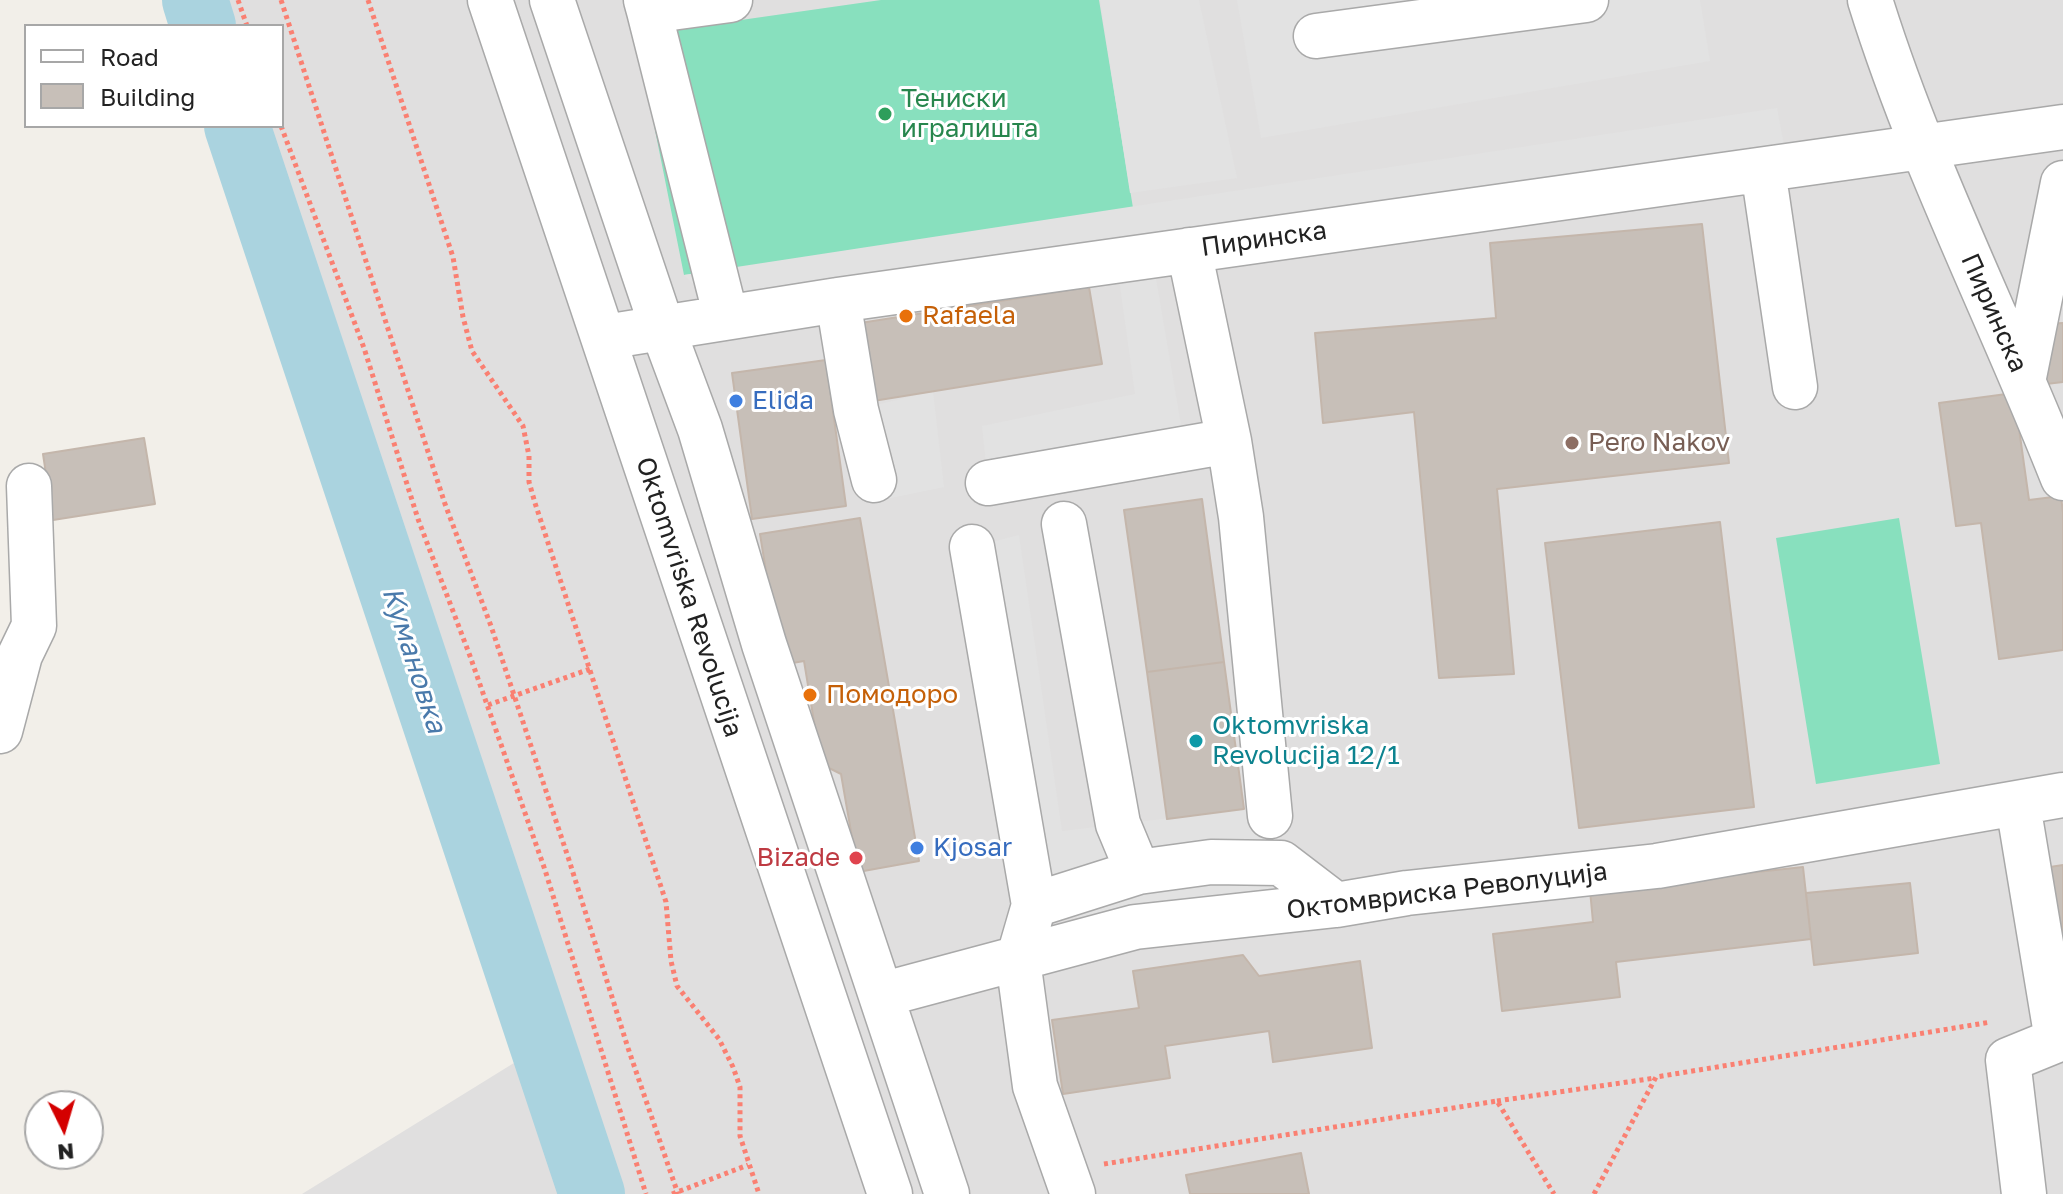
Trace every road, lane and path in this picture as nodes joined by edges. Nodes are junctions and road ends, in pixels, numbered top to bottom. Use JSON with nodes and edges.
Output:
{"nodes":[{"id":1,"x":238,"y":0,"type":"edge"},
{"id":2,"x":281,"y":0,"type":"edge"},
{"id":3,"x":368,"y":0,"type":"edge"},
{"id":4,"x":490,"y":0,"type":"edge"},
{"id":5,"x":552,"y":0,"type":"edge"},
{"id":6,"x":730,"y":0,"type":"edge"},
{"id":7,"x":1586,"y":0,"type":"edge"},
{"id":8,"x":1870,"y":0,"type":"edge"},
{"id":9,"x":647,"y":6,"type":"edge"},
{"id":10,"x":1483,"y":6,"type":"edge"},
{"id":11,"x":246,"y":24,"type":"edge"},
{"id":12,"x":1316,"y":36,"type":"dead end"},
{"id":13,"x":2063,"y":127,"type":"edge"},
{"id":14,"x":282,"y":128,"type":"edge"},
{"id":15,"x":1924,"y":148,"type":"junction"},
{"id":16,"x":1763,"y":170,"type":"junction"},
{"id":17,"x":2063,"y":183,"type":"edge"},
{"id":18,"x":1189,"y":250,"type":"junction"},
{"id":19,"x":838,"y":300,"type":"junction"},
{"id":20,"x":726,"y":317,"type":"junction"},
{"id":21,"x":662,"y":327,"type":"junction"},
{"id":22,"x":605,"y":337,"type":"junction"},
{"id":23,"x":2024,"y":377,"type":"junction"},
{"id":24,"x":1795,"y":387,"type":"dead end"},
{"id":25,"x":1229,"y":441,"type":"junction"},
{"id":26,"x":2063,"y":478,"type":"edge"},
{"id":27,"x":874,"y":480,"type":"dead end"},
{"id":28,"x":988,"y":483,"type":"dead end"},
{"id":29,"x":29,"y":486,"type":"dead end"},
{"id":30,"x":1064,"y":524,"type":"dead end"},
{"id":31,"x":972,"y":547,"type":"dead end"},
{"id":32,"x":590,"y":669,"type":"junction"},
{"id":33,"x":514,"y":697,"type":"junction"},
{"id":34,"x":488,"y":705,"type":"junction"},
{"id":35,"x":0,"y":731,"type":"edge"},
{"id":36,"x":2063,"y":795,"type":"edge"},
{"id":37,"x":2018,"y":805,"type":"junction"},
{"id":38,"x":1270,"y":816,"type":"dead end"},
{"id":39,"x":1138,"y":872,"type":"junction"},
{"id":40,"x":1034,"y":905,"type":"junction"},
{"id":41,"x":1336,"y":905,"type":"junction"},
{"id":42,"x":1018,"y":960,"type":"junction"},
{"id":43,"x":881,"y":995,"type":"junction"},
{"id":44,"x":1992,"y":1022,"type":"dead end"},
{"id":45,"x":2060,"y":1057,"type":"edge"},
{"id":46,"x":1656,"y":1077,"type":"junction"},
{"id":47,"x":1497,"y":1101,"type":"junction"},
{"id":48,"x":748,"y":1165,"type":"junction"},
{"id":49,"x":1068,"y":1182,"type":"edge"},
{"id":50,"x":646,"y":1194,"type":"edge"},
{"id":51,"x":676,"y":1194,"type":"edge"},
{"id":52,"x":759,"y":1194,"type":"edge"},
{"id":53,"x":890,"y":1194,"type":"edge"},
{"id":54,"x":947,"y":1194,"type":"edge"},
{"id":55,"x":1554,"y":1194,"type":"edge"},
{"id":56,"x":1594,"y":1194,"type":"edge"},
{"id":57,"x":2024,"y":1194,"type":"edge"}],
"edges":[{"from":1,"to":11,"type":"path"},
{"from":2,"to":33,"type":"path"},
{"from":3,"to":32,"type":"path"},
{"from":4,"to":22,"type":"street","name":"Oktomvriska Revolucija"},
{"from":5,"to":21,"type":"street"},
{"from":6,"to":9,"type":"street"},
{"from":7,"to":10,"type":"street"},
{"from":8,"to":15,"type":"street"},
{"from":9,"to":20,"type":"street"},
{"from":10,"to":12,"type":"street"},
{"from":13,"to":15,"type":"street","name":"Пиринска"},
{"from":14,"to":34,"type":"path"},
{"from":15,"to":16,"type":"street","name":"Пиринска"},
{"from":15,"to":23,"type":"street","name":"Пиринска"},
{"from":16,"to":18,"type":"street","name":"Пиринска"},
{"from":16,"to":24,"type":"street"},
{"from":17,"to":23,"type":"street"},
{"from":18,"to":19,"type":"street","name":"Пиринска"},
{"from":18,"to":25,"type":"street"},
{"from":19,"to":20,"type":"street","name":"Пиринска"},
{"from":19,"to":27,"type":"street"},
{"from":20,"to":21,"type":"street","name":"Пиринска"},
{"from":21,"to":22,"type":"street","name":"Пиринска"},
{"from":21,"to":43,"type":"street"},
{"from":22,"to":53,"type":"street","name":"Oktomvriska Revolucija"},
{"from":23,"to":26,"type":"street","name":"Пиринска"},
{"from":25,"to":28,"type":"street"},
{"from":25,"to":38,"type":"street"},
{"from":29,"to":35,"type":"street"},
{"from":30,"to":39,"type":"street"},
{"from":31,"to":40,"type":"street"},
{"from":32,"to":33,"type":"path"},
{"from":32,"to":48,"type":"path"},
{"from":33,"to":34,"type":"path"},
{"from":33,"to":51,"type":"path"},
{"from":34,"to":50,"type":"path"},
{"from":36,"to":37,"type":"street","name":"Октомвриска Револуција"},
{"from":37,"to":41,"type":"street","name":"Октомвриска Револуција"},
{"from":37,"to":45,"type":"street"},
{"from":39,"to":40,"type":"street"},
{"from":39,"to":41,"type":"street"},
{"from":40,"to":42,"type":"street"},
{"from":41,"to":42,"type":"street","name":"Октомвриска Револуција"},
{"from":42,"to":43,"type":"street","name":"Октомвриска Револуција"},
{"from":42,"to":49,"type":"street"},
{"from":43,"to":54,"type":"street"},
{"from":44,"to":46,"type":"path"},
{"from":45,"to":57,"type":"street"},
{"from":46,"to":47,"type":"path"},
{"from":46,"to":56,"type":"path"},
{"from":47,"to":49,"type":"path"},
{"from":47,"to":55,"type":"path"},
{"from":48,"to":51,"type":"path"},
{"from":48,"to":52,"type":"path"}]}
